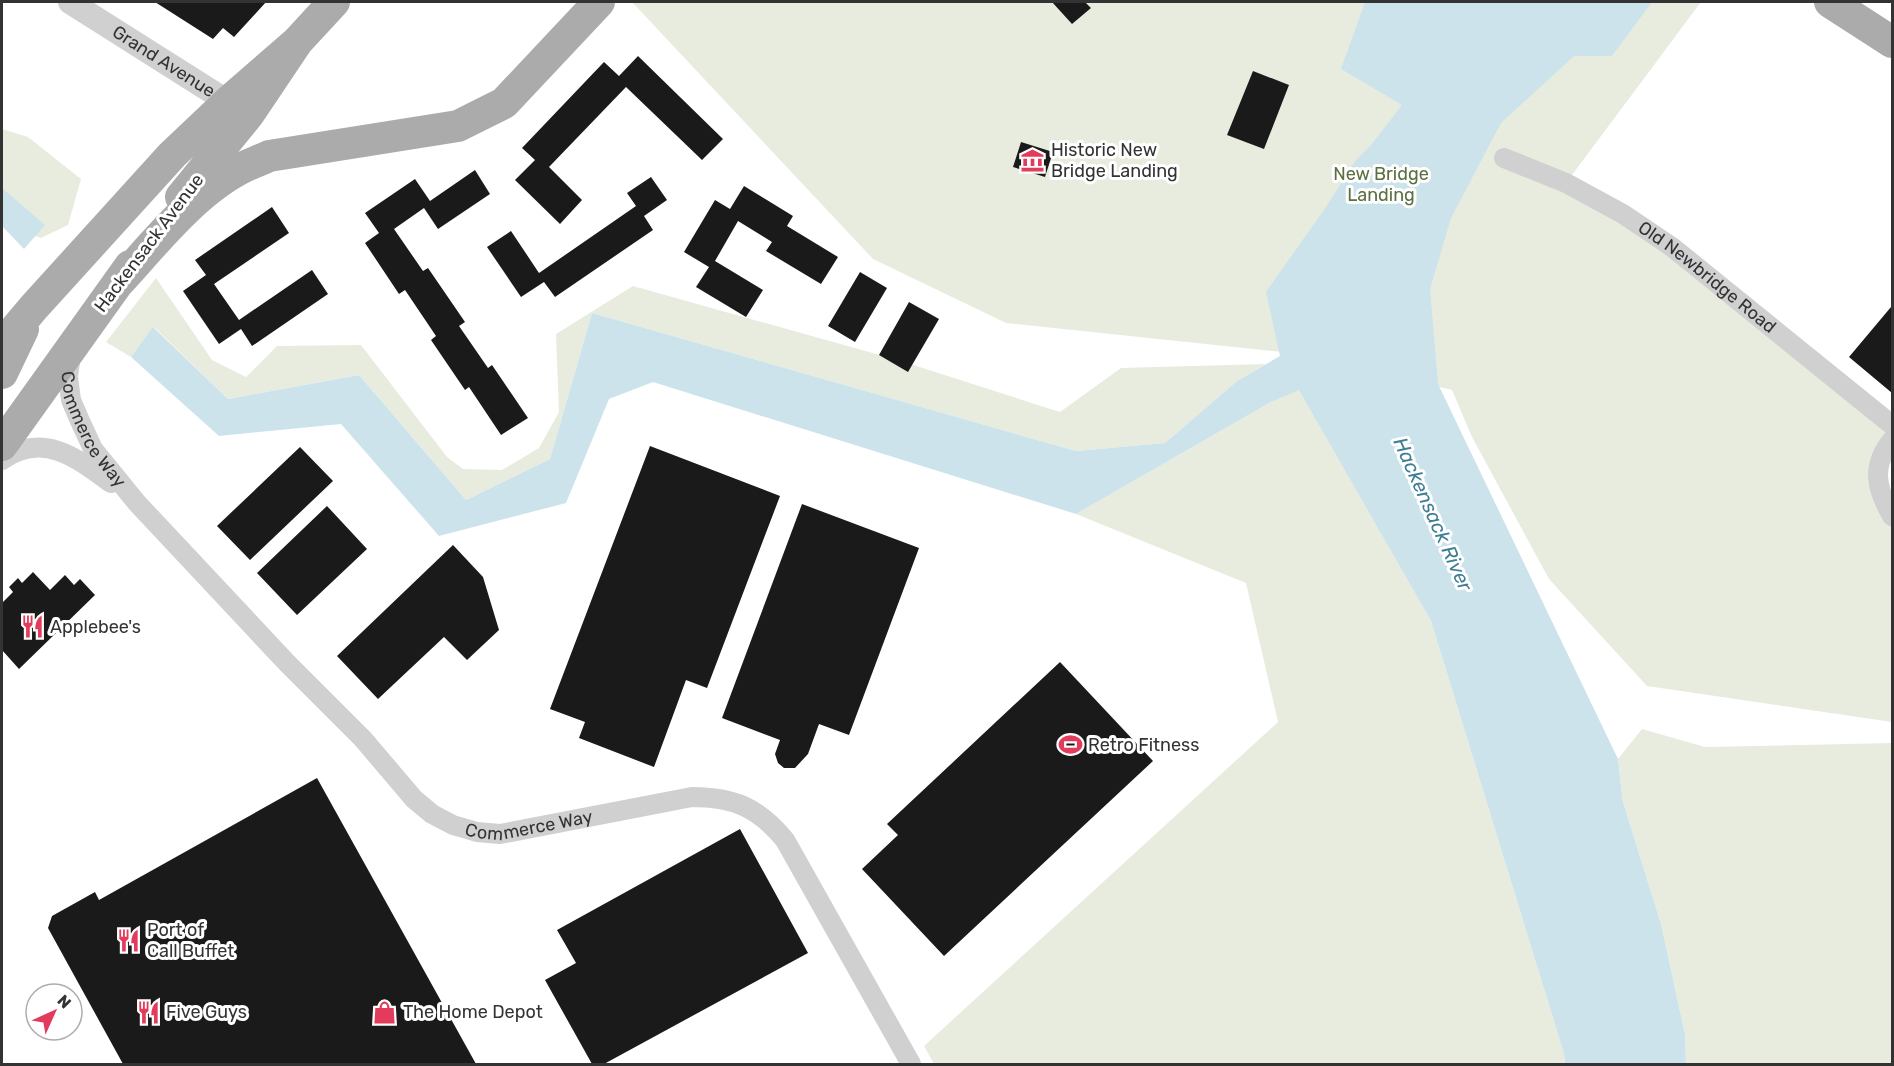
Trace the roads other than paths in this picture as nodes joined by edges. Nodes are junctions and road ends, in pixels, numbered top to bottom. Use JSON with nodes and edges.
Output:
{"nodes":[{"id":1,"x":70,"y":2,"type":"edge"},
{"id":2,"x":334,"y":2,"type":"edge"},
{"id":3,"x":599,"y":2,"type":"edge"},
{"id":4,"x":1830,"y":2,"type":"edge"},
{"id":5,"x":297,"y":42,"type":"junction"},
{"id":6,"x":1893,"y":42,"type":"edge"},
{"id":7,"x":228,"y":102,"type":"junction"},
{"id":8,"x":1504,"y":158,"type":"dead end"},
{"id":9,"x":118,"y":283,"type":"junction"},
{"id":10,"x":34,"y":306,"type":"junction"},
{"id":11,"x":2,"y":345,"type":"edge"},
{"id":12,"x":72,"y":348,"type":"junction"},
{"id":13,"x":2,"y":373,"type":"edge"},
{"id":14,"x":1893,"y":425,"type":"edge"},
{"id":15,"x":1893,"y":440,"type":"edge"},
{"id":16,"x":2,"y":445,"type":"edge"},
{"id":17,"x":2,"y":460,"type":"edge"},
{"id":18,"x":137,"y":503,"type":"junction"},
{"id":19,"x":1893,"y":516,"type":"edge"},
{"id":20,"x":911,"y":1065,"type":"edge"}],
"edges":[{"from":1,"to":7,"type":"street","name":"Grand Avenue"},
{"from":2,"to":5,"type":"main road","name":"Hackensack Avenue"},
{"from":3,"to":9,"type":"main road"},
{"from":4,"to":6,"type":"main road"},
{"from":5,"to":7,"type":"main road","name":"Hackensack Avenue"},
{"from":5,"to":9,"type":"main road","name":"Hackensack Avenue"},
{"from":7,"to":10,"type":"main road","name":"Hackensack Avenue"},
{"from":8,"to":14,"type":"street","name":"Old Newbridge Road"},
{"from":9,"to":12,"type":"main road","name":"Hackensack Avenue"},
{"from":10,"to":11,"type":"main road","name":"Hackensack Avenue"},
{"from":10,"to":13,"type":"main road"},
{"from":12,"to":16,"type":"main road","name":"Hackensack Avenue"},
{"from":12,"to":18,"type":"street","name":"Commerce Way"},
{"from":15,"to":19,"type":"street"},
{"from":17,"to":18,"type":"street","name":"Commerce Way"},
{"from":18,"to":20,"type":"street","name":"Commerce Way"}]}
